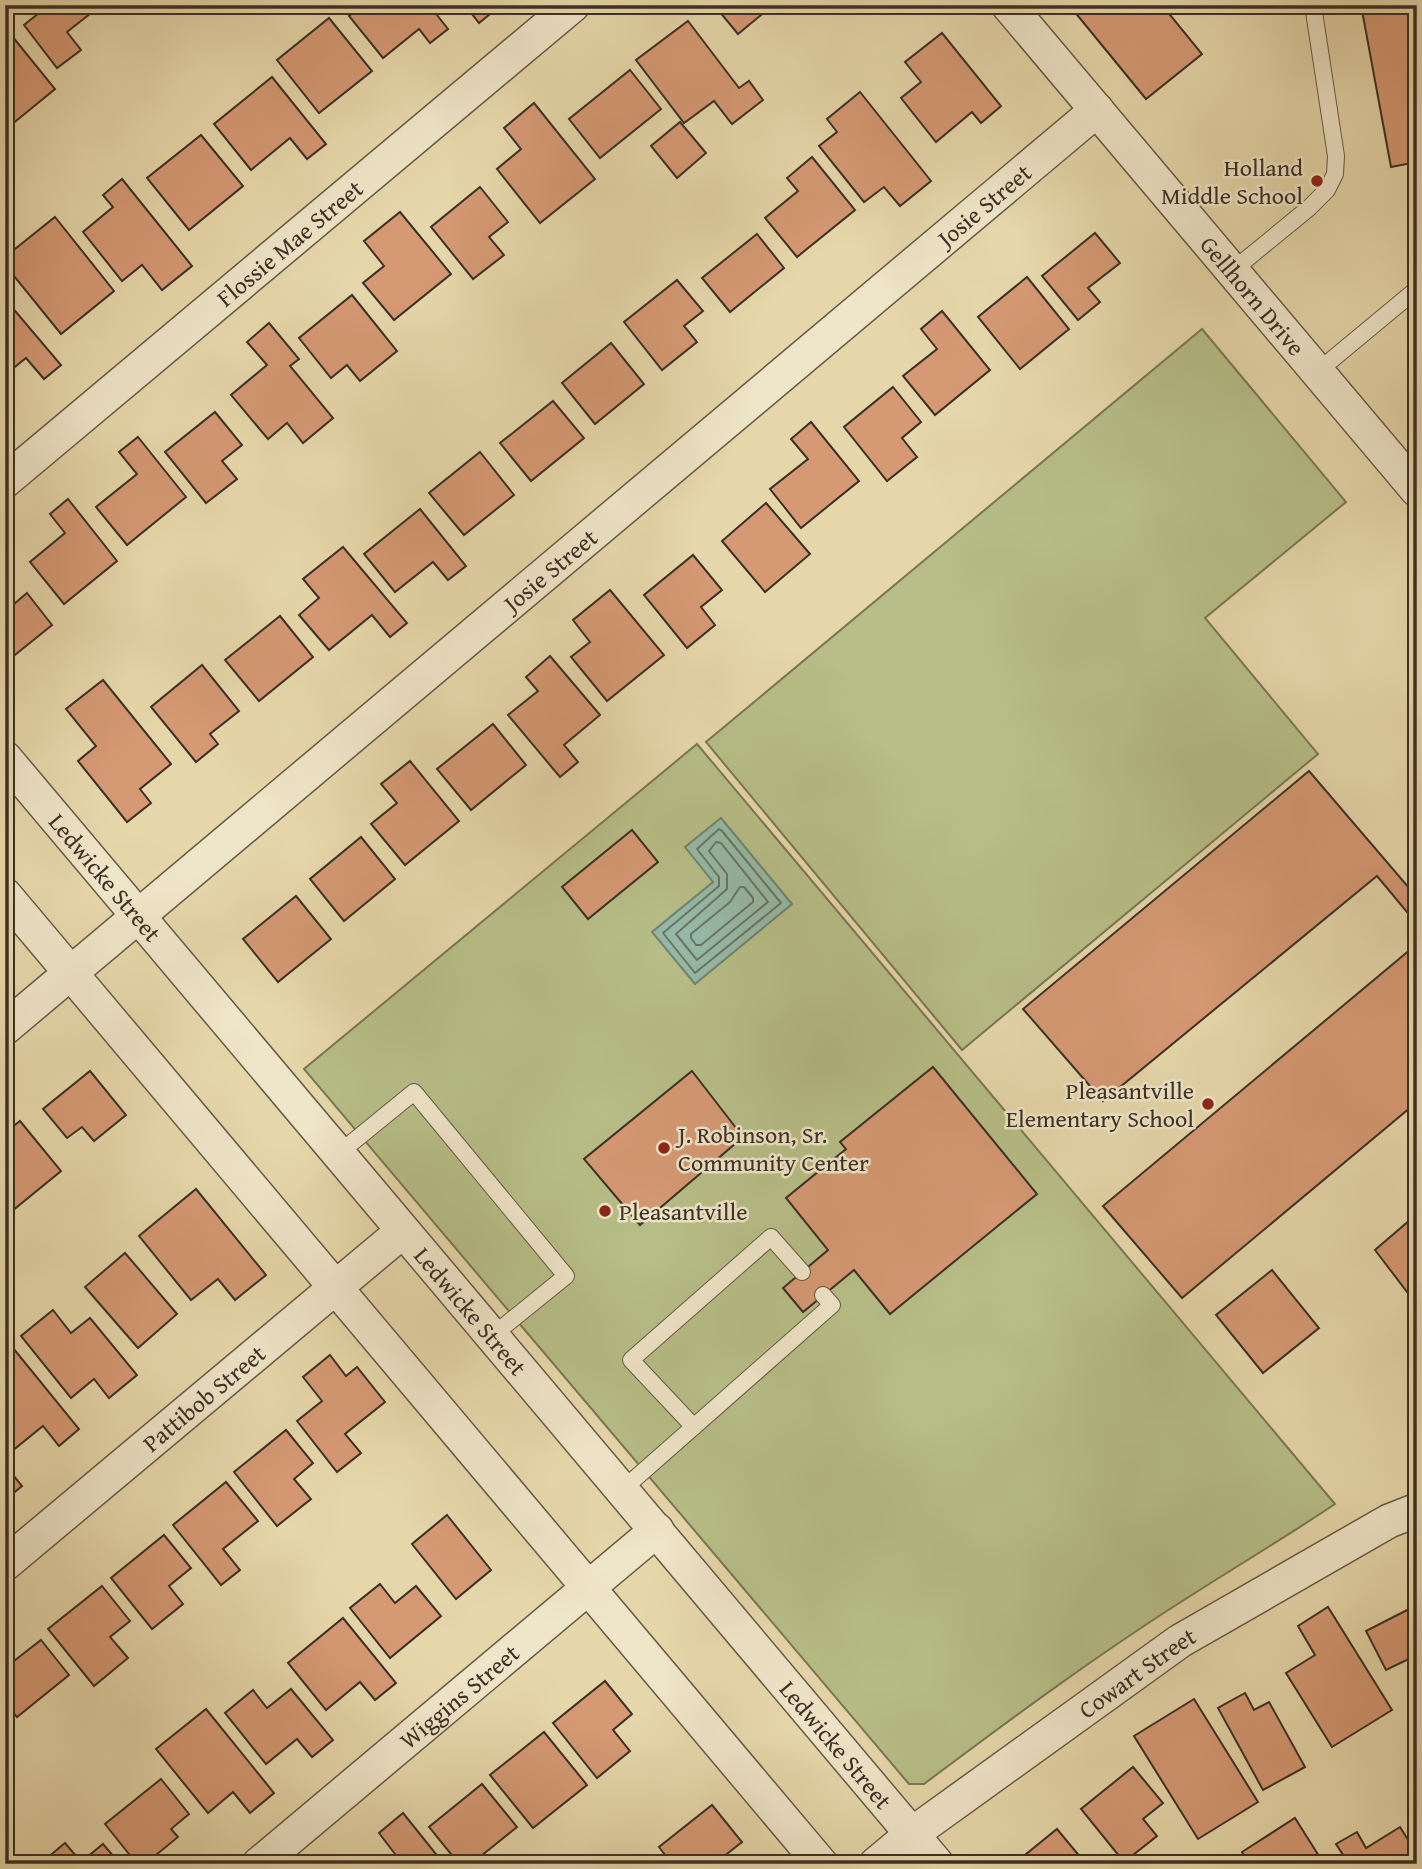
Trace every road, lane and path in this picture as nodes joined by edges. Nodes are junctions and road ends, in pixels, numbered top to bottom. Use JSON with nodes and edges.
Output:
{"nodes":[{"id":1,"x":573,"y":5,"type":"edge"},
{"id":2,"x":1009,"y":5,"type":"edge"},
{"id":3,"x":1313,"y":5,"type":"edge"},
{"id":4,"x":1097,"y":110,"type":"junction"},
{"id":5,"x":1232,"y":271,"type":"junction"},
{"id":6,"x":1417,"y":289,"type":"edge"},
{"id":7,"x":1317,"y":372,"type":"junction"},
{"id":8,"x":5,"y":481,"type":"edge"},
{"id":9,"x":1417,"y":491,"type":"edge"},
{"id":10,"x":5,"y":758,"type":"edge"},
{"id":11,"x":5,"y":895,"type":"edge"},
{"id":12,"x":137,"y":916,"type":"junction"},
{"id":13,"x":71,"y":973,"type":"junction"},
{"id":14,"x":5,"y":1028,"type":"edge"},
{"id":15,"x":338,"y":1154,"type":"junction"},
{"id":16,"x":403,"y":1231,"type":"junction"},
{"id":17,"x":802,"y":1272,"type":"dead end"},
{"id":18,"x":337,"y":1287,"type":"junction"},
{"id":19,"x":823,"y":1295,"type":"dead end"},
{"id":20,"x":492,"y":1336,"type":"junction"},
{"id":21,"x":694,"y":1427,"type":"junction"},
{"id":22,"x":622,"y":1490,"type":"junction"},
{"id":23,"x":1417,"y":1510,"type":"edge"},
{"id":24,"x":657,"y":1530,"type":"junction"},
{"id":25,"x":5,"y":1564,"type":"edge"},
{"id":26,"x":589,"y":1586,"type":"junction"},
{"id":27,"x":912,"y":1834,"type":"junction"},
{"id":28,"x":259,"y":1864,"type":"edge"},
{"id":29,"x":821,"y":1864,"type":"edge"},
{"id":30,"x":876,"y":1864,"type":"edge"},
{"id":31,"x":937,"y":1864,"type":"edge"}],
"edges":[{"from":1,"to":8,"type":"street","name":"Flossie Mae Street"},
{"from":2,"to":4,"type":"street","name":"Gellhorn Drive"},
{"from":3,"to":5,"type":"lane"},
{"from":4,"to":5,"type":"street","name":"Gellhorn Drive"},
{"from":4,"to":12,"type":"street","name":"Josie Street"},
{"from":5,"to":7,"type":"street","name":"Gellhorn Drive"},
{"from":6,"to":7,"type":"lane"},
{"from":7,"to":9,"type":"street","name":"Gellhorn Drive"},
{"from":10,"to":12,"type":"street","name":"Ledwicke Street"},
{"from":11,"to":13,"type":"street"},
{"from":12,"to":13,"type":"street","name":"Josie Street"},
{"from":12,"to":15,"type":"street","name":"Ledwicke Street"},
{"from":13,"to":14,"type":"street","name":"Josie Street"},
{"from":13,"to":18,"type":"street"},
{"from":15,"to":16,"type":"street","name":"Ledwicke Street"},
{"from":15,"to":20,"type":"lane"},
{"from":16,"to":18,"type":"street","name":"Pattibob Street"},
{"from":16,"to":20,"type":"street","name":"Ledwicke Street"},
{"from":17,"to":21,"type":"lane"},
{"from":18,"to":25,"type":"street","name":"Pattibob Street"},
{"from":18,"to":26,"type":"street"},
{"from":19,"to":21,"type":"lane"},
{"from":20,"to":22,"type":"street","name":"Ledwicke Street"},
{"from":21,"to":22,"type":"lane"},
{"from":22,"to":24,"type":"street","name":"Ledwicke Street"},
{"from":23,"to":27,"type":"street","name":"Cowart Street"},
{"from":24,"to":26,"type":"street","name":"Wiggins Street"},
{"from":24,"to":27,"type":"street","name":"Ledwicke Street"},
{"from":26,"to":28,"type":"street","name":"Wiggins Street"},
{"from":26,"to":29,"type":"street"},
{"from":27,"to":30,"type":"street","name":"Cowart Street"},
{"from":27,"to":31,"type":"street","name":"Ledwicke Street"}]}
